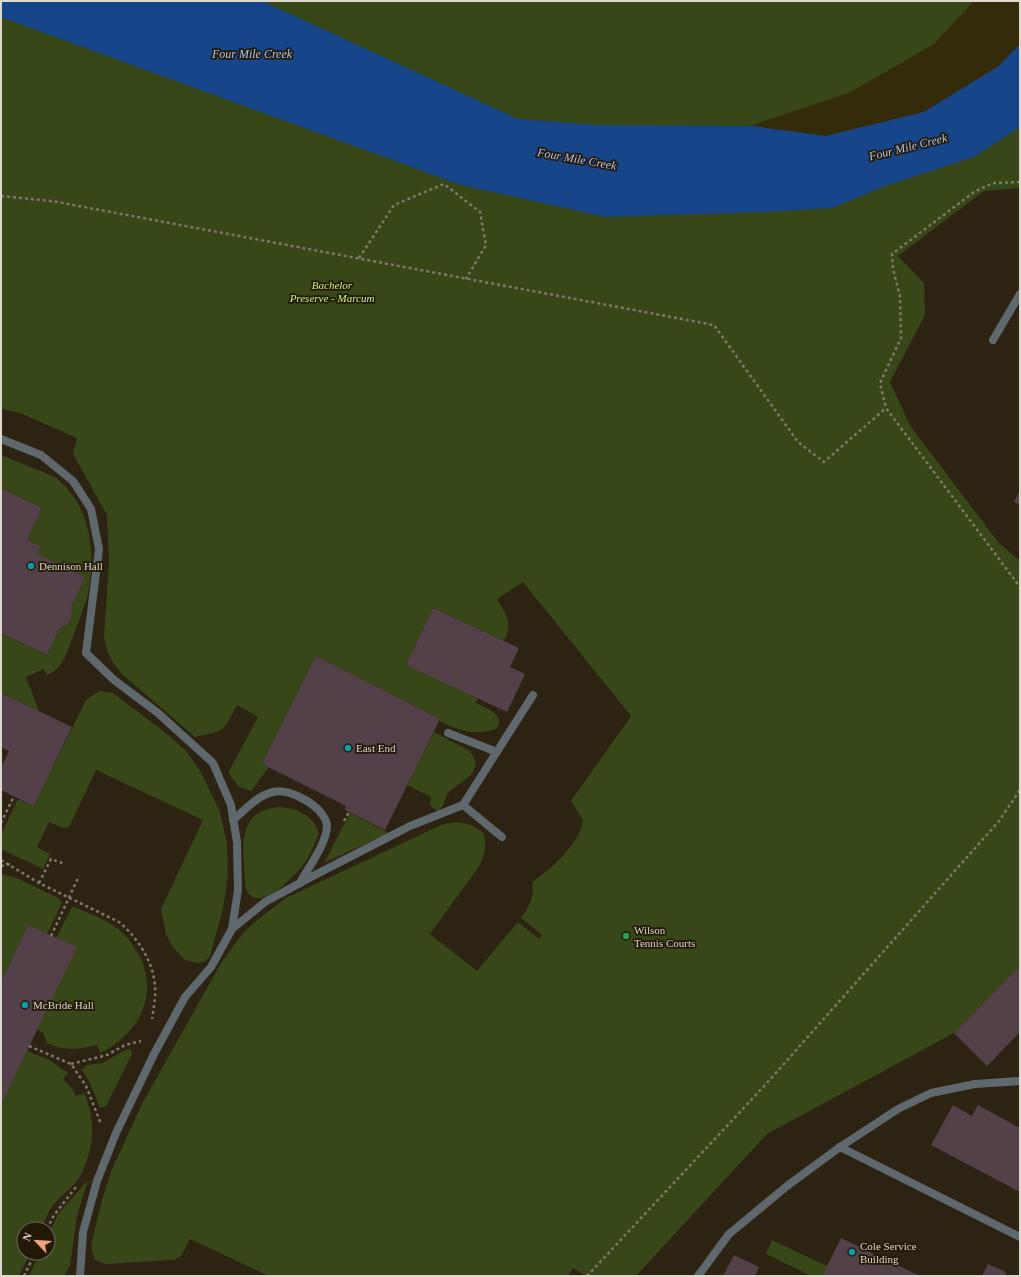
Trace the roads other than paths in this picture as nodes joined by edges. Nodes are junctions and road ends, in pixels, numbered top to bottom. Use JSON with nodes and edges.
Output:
{"nodes":[{"id":1,"x":1020,"y":294,"type":"edge"},
{"id":2,"x":993,"y":340,"type":"dead end"},
{"id":3,"x":1,"y":440,"type":"edge"},
{"id":4,"x":533,"y":695,"type":"dead end"},
{"id":5,"x":448,"y":732,"type":"dead end"},
{"id":6,"x":497,"y":752,"type":"junction"},
{"id":7,"x":463,"y":805,"type":"junction"},
{"id":8,"x":234,"y":820,"type":"junction"},
{"id":9,"x":502,"y":838,"type":"dead end"},
{"id":10,"x":300,"y":883,"type":"junction"},
{"id":11,"x":232,"y":929,"type":"junction"},
{"id":12,"x":1020,"y":1081,"type":"edge"},
{"id":13,"x":840,"y":1147,"type":"junction"},
{"id":14,"x":1020,"y":1237,"type":"edge"},
{"id":15,"x":80,"y":1276,"type":"edge"},
{"id":16,"x":698,"y":1276,"type":"edge"}],
"edges":[{"from":1,"to":2,"type":"lane"},
{"from":3,"to":8,"type":"lane"},
{"from":4,"to":6,"type":"lane"},
{"from":5,"to":6,"type":"lane"},
{"from":6,"to":7,"type":"lane"},
{"from":7,"to":9,"type":"lane"},
{"from":7,"to":10,"type":"lane"},
{"from":8,"to":10,"type":"lane"},
{"from":8,"to":11,"type":"lane"},
{"from":10,"to":11,"type":"lane"},
{"from":11,"to":15,"type":"lane"},
{"from":12,"to":13,"type":"lane"},
{"from":13,"to":14,"type":"lane"},
{"from":13,"to":16,"type":"lane"}]}
